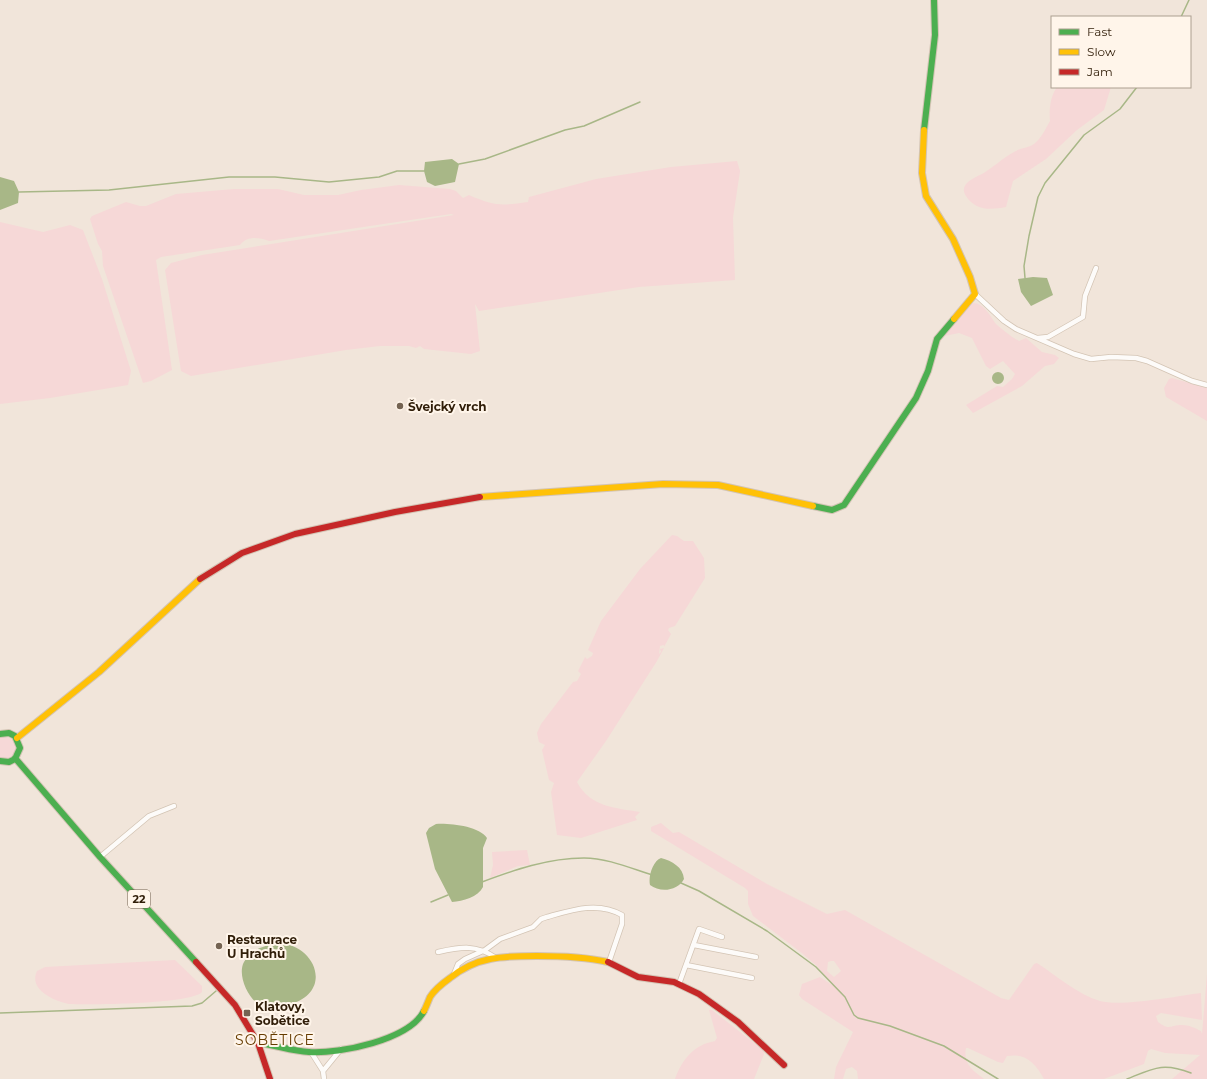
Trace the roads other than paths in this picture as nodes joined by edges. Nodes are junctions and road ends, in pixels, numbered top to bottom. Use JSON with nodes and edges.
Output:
{"nodes":[{"id":1,"x":934,"y":0,"type":"edge"},
{"id":2,"x":1096,"y":268,"type":"dead end"},
{"id":3,"x":975,"y":294,"type":"junction"},
{"id":4,"x":1036,"y":338,"type":"junction"},
{"id":5,"x":1207,"y":385,"type":"edge"},
{"id":6,"x":0,"y":734,"type":"edge"},
{"id":7,"x":17,"y":738,"type":"junction"},
{"id":8,"x":15,"y":758,"type":"junction"},
{"id":9,"x":0,"y":761,"type":"edge"},
{"id":10,"x":174,"y":806,"type":"dead end"},
{"id":11,"x":100,"y":857,"type":"junction"},
{"id":12,"x":722,"y":936,"type":"dead end"},
{"id":13,"x":694,"y":945,"type":"junction"},
{"id":14,"x":485,"y":950,"type":"junction"},
{"id":15,"x":438,"y":952,"type":"dead end"},
{"id":16,"x":756,"y":957,"type":"dead end"},
{"id":17,"x":496,"y":958,"type":"junction"},
{"id":18,"x":609,"y":962,"type":"junction"},
{"id":19,"x":686,"y":965,"type":"junction"},
{"id":20,"x":454,"y":974,"type":"junction"},
{"id":21,"x":752,"y":978,"type":"dead end"},
{"id":22,"x":680,"y":984,"type":"junction"},
{"id":23,"x":258,"y":1043,"type":"junction"},
{"id":24,"x":341,"y":1049,"type":"junction"},
{"id":25,"x":311,"y":1052,"type":"junction"},
{"id":26,"x":784,"y":1066,"type":"dead end"},
{"id":27,"x":323,"y":1071,"type":"junction"},
{"id":28,"x":270,"y":1079,"type":"edge"},
{"id":29,"x":324,"y":1079,"type":"edge"}],
"edges":[{"from":1,"to":3,"type":"street"},
{"from":2,"to":4,"type":"street"},
{"from":3,"to":4,"type":"street"},
{"from":3,"to":7,"type":"street"},
{"from":4,"to":5,"type":"street"},
{"from":6,"to":7,"type":"street"},
{"from":7,"to":8,"type":"street"},
{"from":8,"to":9,"type":"street"},
{"from":8,"to":11,"type":"street","number":"22"},
{"from":10,"to":11,"type":"street"},
{"from":11,"to":23,"type":"street","number":"22"},
{"from":12,"to":13,"type":"street"},
{"from":13,"to":16,"type":"street"},
{"from":13,"to":19,"type":"street"},
{"from":14,"to":15,"type":"street"},
{"from":14,"to":17,"type":"street"},
{"from":14,"to":18,"type":"street"},
{"from":14,"to":20,"type":"street"},
{"from":17,"to":18,"type":"street"},
{"from":17,"to":20,"type":"street"},
{"from":18,"to":22,"type":"street"},
{"from":19,"to":21,"type":"street"},
{"from":19,"to":22,"type":"street"},
{"from":20,"to":24,"type":"street"},
{"from":22,"to":26,"type":"street"},
{"from":23,"to":25,"type":"street"},
{"from":23,"to":28,"type":"street","number":"22"},
{"from":24,"to":25,"type":"street"},
{"from":24,"to":27,"type":"street"},
{"from":25,"to":27,"type":"street"},
{"from":27,"to":29,"type":"street"}]}
